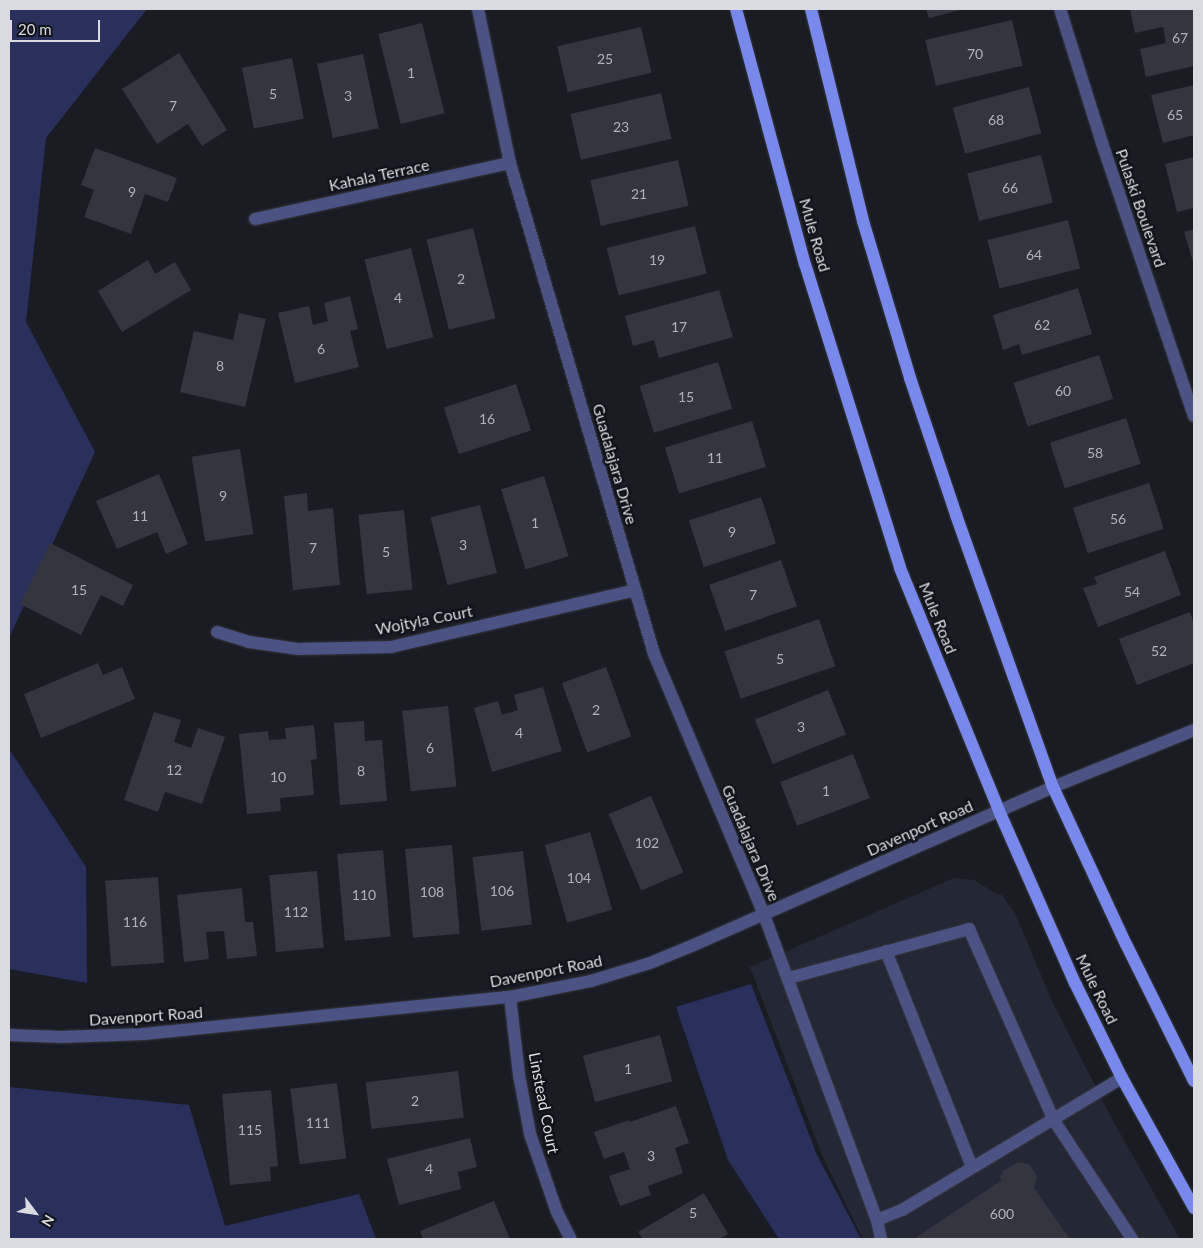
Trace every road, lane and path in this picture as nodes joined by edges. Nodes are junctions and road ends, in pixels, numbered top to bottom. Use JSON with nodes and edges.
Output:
{"nodes":[{"id":1,"x":478,"y":9,"type":"edge"},
{"id":2,"x":736,"y":9,"type":"edge"},
{"id":3,"x":811,"y":9,"type":"edge"},
{"id":4,"x":1060,"y":9,"type":"edge"},
{"id":5,"x":510,"y":163,"type":"junction"},
{"id":6,"x":255,"y":219,"type":"dead end"},
{"id":7,"x":1194,"y":416,"type":"edge"},
{"id":8,"x":635,"y":590,"type":"junction"},
{"id":9,"x":217,"y":632,"type":"dead end"},
{"id":10,"x":1194,"y":730,"type":"edge"},
{"id":11,"x":1053,"y":787,"type":"junction"},
{"id":12,"x":999,"y":811,"type":"junction"},
{"id":13,"x":764,"y":915,"type":"junction"},
{"id":14,"x":886,"y":951,"type":"junction"},
{"id":15,"x":788,"y":978,"type":"junction"},
{"id":16,"x":510,"y":997,"type":"junction"},
{"id":17,"x":9,"y":1035,"type":"edge"},
{"id":18,"x":1122,"y":1078,"type":"junction"},
{"id":19,"x":1194,"y":1081,"type":"edge"},
{"id":20,"x":1053,"y":1118,"type":"junction"},
{"id":21,"x":972,"y":1168,"type":"junction"},
{"id":22,"x":1194,"y":1208,"type":"edge"},
{"id":23,"x":877,"y":1220,"type":"junction"},
{"id":24,"x":570,"y":1239,"type":"edge"},
{"id":25,"x":881,"y":1239,"type":"edge"},
{"id":26,"x":1132,"y":1239,"type":"edge"}],
"edges":[{"from":1,"to":5,"type":"street","name":"Guadalajara Drive"},
{"from":2,"to":12,"type":"main road","name":"Mule Road"},
{"from":3,"to":11,"type":"main road"},
{"from":4,"to":7,"type":"street","name":"Pulaski Boulevard"},
{"from":5,"to":6,"type":"street","name":"Kahala Terrace"},
{"from":5,"to":8,"type":"street","name":"Guadalajara Drive"},
{"from":8,"to":9,"type":"street","name":"Wojtyla Court"},
{"from":8,"to":13,"type":"street","name":"Guadalajara Drive"},
{"from":10,"to":11,"type":"street","name":"Davenport Road"},
{"from":11,"to":12,"type":"street","name":"Davenport Road"},
{"from":11,"to":19,"type":"main road"},
{"from":12,"to":13,"type":"street","name":"Davenport Road"},
{"from":12,"to":18,"type":"main road","name":"Mule Road"},
{"from":13,"to":15,"type":"street","name":"Guadalajara Drive"},
{"from":13,"to":16,"type":"street","name":"Davenport Road"},
{"from":14,"to":15,"type":"street"},
{"from":14,"to":20,"type":"street"},
{"from":14,"to":21,"type":"street"},
{"from":15,"to":23,"type":"street","name":"Guadalajara Drive"},
{"from":16,"to":17,"type":"street","name":"Davenport Road"},
{"from":16,"to":24,"type":"street","name":"Linstead Court"},
{"from":18,"to":20,"type":"street"},
{"from":18,"to":22,"type":"main road","name":"Mule Road"},
{"from":20,"to":21,"type":"street"},
{"from":20,"to":26,"type":"street"},
{"from":21,"to":23,"type":"street"},
{"from":23,"to":25,"type":"street","name":"Guadalajara Drive"}]}
